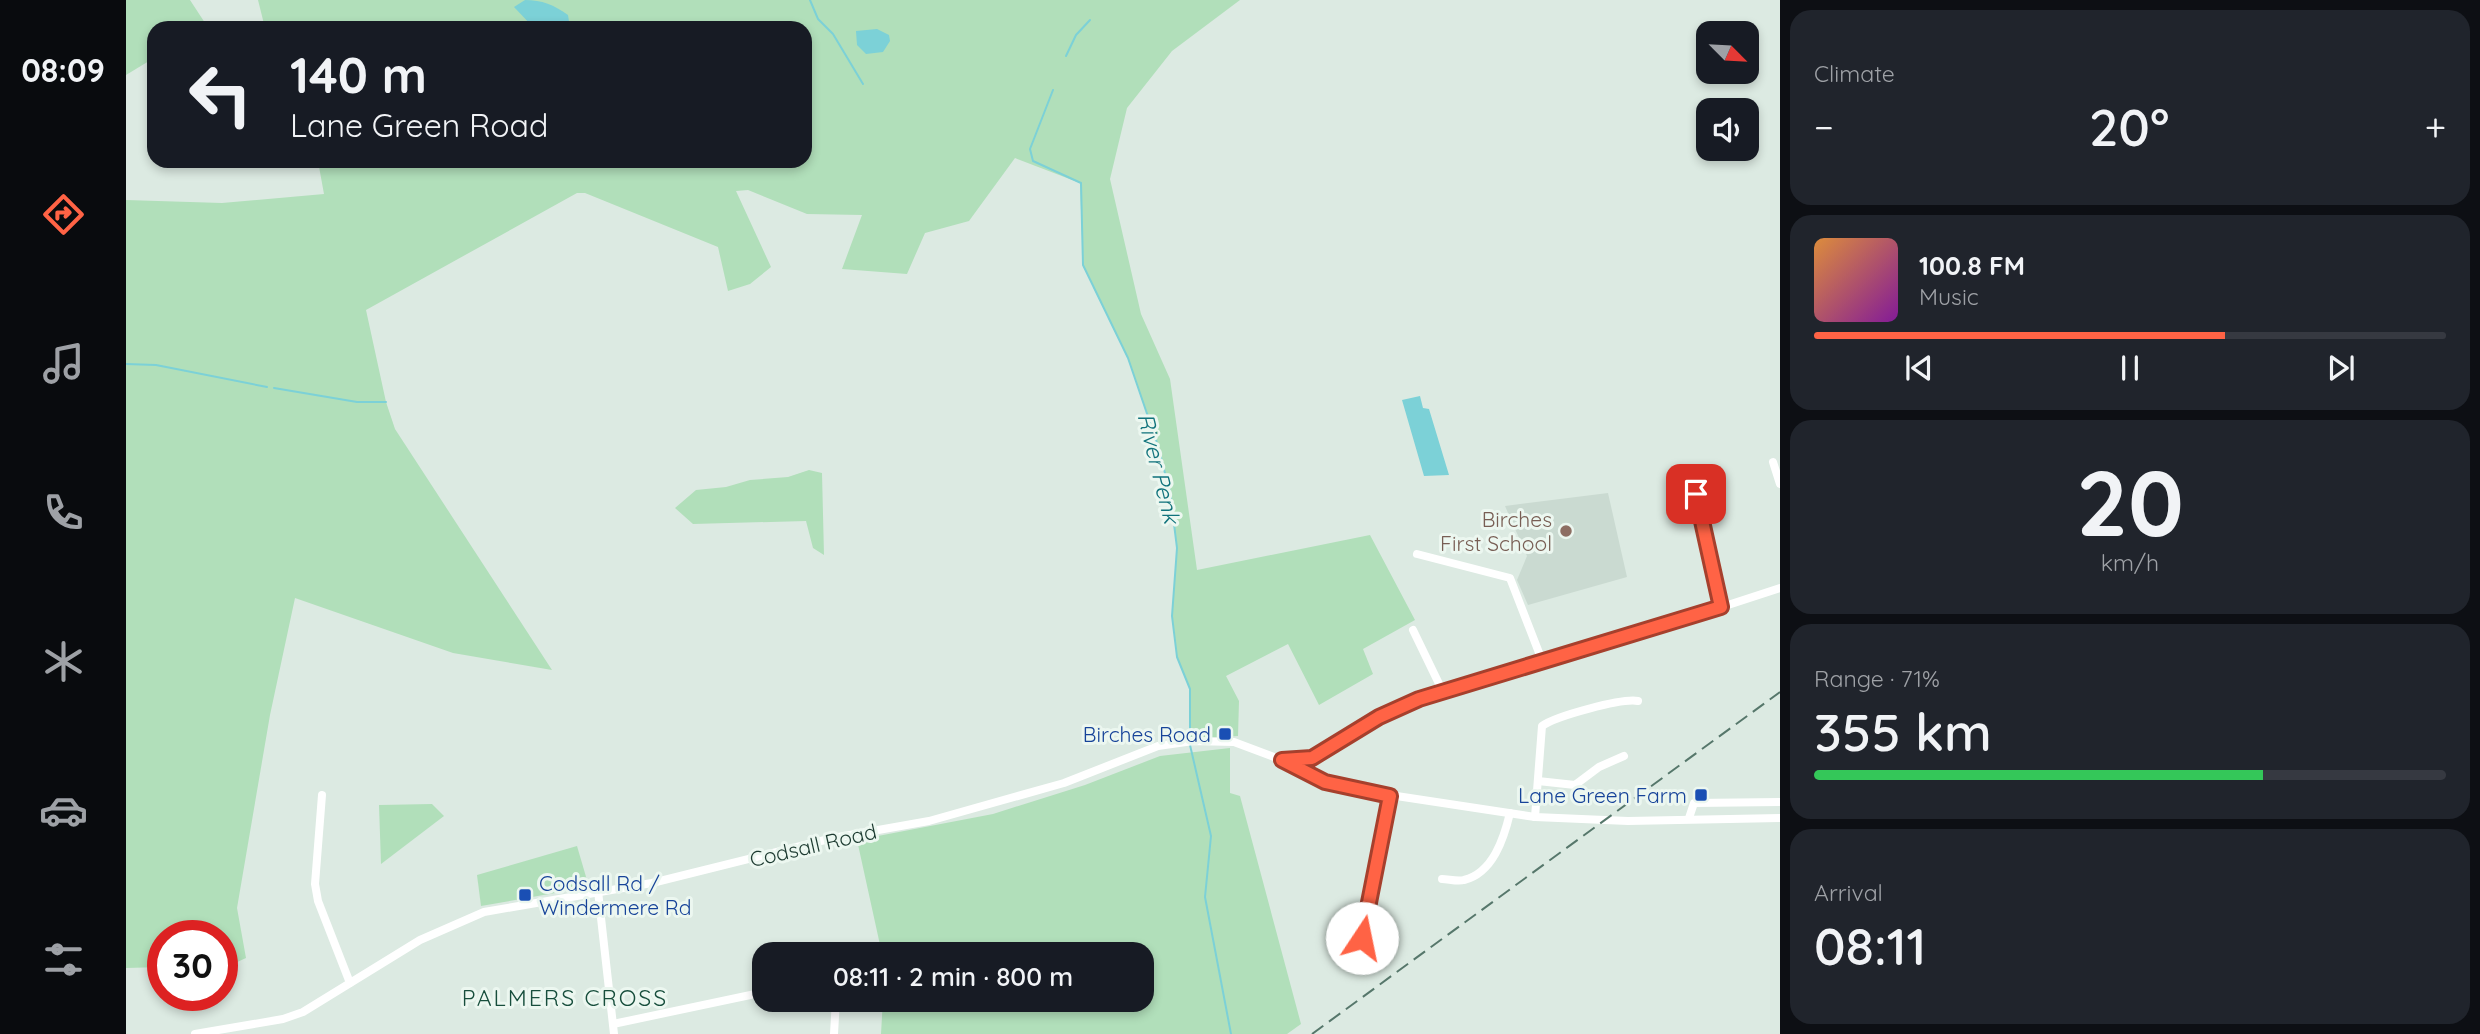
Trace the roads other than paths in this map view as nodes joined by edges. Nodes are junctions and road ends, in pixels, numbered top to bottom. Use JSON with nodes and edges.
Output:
{"nodes":[{"id":1,"x":1773,"y":462,"type":"dead end"},
{"id":2,"x":1780,"y":484,"type":"edge"},
{"id":3,"x":1696,"y":494,"type":"dead end"},
{"id":4,"x":1417,"y":554,"type":"dead end"},
{"id":5,"x":1779,"y":591,"type":"edge"},
{"id":6,"x":1721,"y":607,"type":"junction"},
{"id":7,"x":1413,"y":630,"type":"dead end"},
{"id":8,"x":1543,"y":663,"type":"junction"},
{"id":9,"x":1443,"y":692,"type":"junction"},
{"id":10,"x":1638,"y":701,"type":"dead end"},
{"id":11,"x":1624,"y":755,"type":"dead end"},
{"id":12,"x":1282,"y":760,"type":"junction"},
{"id":13,"x":1538,"y":781,"type":"junction"},
{"id":14,"x":322,"y":795,"type":"dead end"},
{"id":15,"x":1390,"y":796,"type":"junction"},
{"id":16,"x":1780,"y":803,"type":"edge"},
{"id":17,"x":1510,"y":813,"type":"junction"},
{"id":18,"x":1535,"y":817,"type":"junction"},
{"id":19,"x":1689,"y":818,"type":"junction"},
{"id":20,"x":1780,"y":818,"type":"edge"},
{"id":21,"x":1441,"y":879,"type":"dead end"},
{"id":22,"x":598,"y":891,"type":"junction"},
{"id":23,"x":1359,"y":949,"type":"dead end"},
{"id":24,"x":350,"y":984,"type":"junction"},
{"id":25,"x":752,"y":995,"type":"edge"},
{"id":26,"x":835,"y":1012,"type":"edge"},
{"id":27,"x":613,"y":1024,"type":"junction"},
{"id":28,"x":195,"y":1034,"type":"edge"},
{"id":29,"x":614,"y":1034,"type":"edge"},
{"id":30,"x":834,"y":1034,"type":"edge"}],
"edges":[{"from":1,"to":2,"type":"street"},
{"from":3,"to":6,"type":"street"},
{"from":4,"to":8,"type":"street"},
{"from":5,"to":6,"type":"street"},
{"from":6,"to":8,"type":"street"},
{"from":7,"to":9,"type":"street"},
{"from":8,"to":9,"type":"street"},
{"from":9,"to":12,"type":"street"},
{"from":10,"to":13,"type":"street"},
{"from":11,"to":13,"type":"street"},
{"from":12,"to":15,"type":"street","name":"Codsall Road"},
{"from":12,"to":22,"type":"street","name":"Codsall Road"},
{"from":13,"to":18,"type":"street"},
{"from":14,"to":24,"type":"street"},
{"from":15,"to":17,"type":"street","name":"Codsall Road"},
{"from":15,"to":23,"type":"street"},
{"from":16,"to":19,"type":"street"},
{"from":17,"to":18,"type":"street","name":"Codsall Road"},
{"from":17,"to":21,"type":"street"},
{"from":18,"to":19,"type":"street","name":"Codsall Road"},
{"from":19,"to":20,"type":"street","name":"Codsall Road"},
{"from":22,"to":24,"type":"street","name":"Codsall Road"},
{"from":22,"to":27,"type":"street"},
{"from":24,"to":28,"type":"street","name":"Codsall Road"},
{"from":25,"to":27,"type":"street"},
{"from":26,"to":30,"type":"street"},
{"from":27,"to":29,"type":"street"}]}
